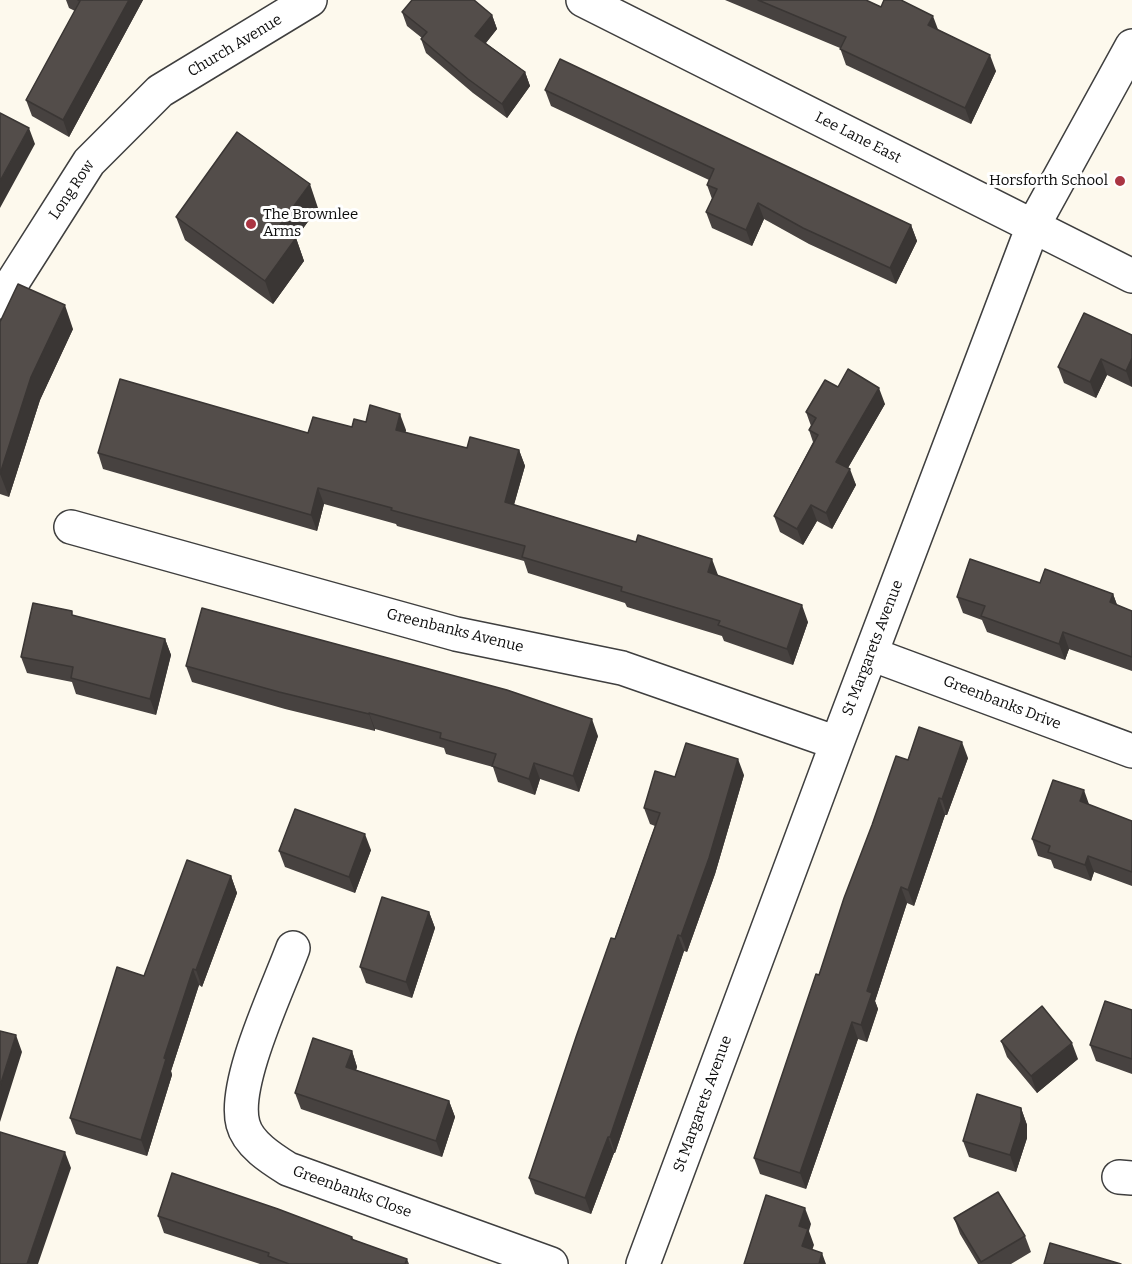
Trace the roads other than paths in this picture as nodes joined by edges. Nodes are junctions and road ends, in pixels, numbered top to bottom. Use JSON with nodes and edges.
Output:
{"nodes":[{"id":1,"x":310,"y":0,"type":"edge"},
{"id":2,"x":583,"y":0,"type":"edge"},
{"id":3,"x":1132,"y":46,"type":"edge"},
{"id":4,"x":160,"y":91,"type":"joint"},
{"id":5,"x":1033,"y":226,"type":"junction"},
{"id":6,"x":1132,"y":276,"type":"edge"},
{"id":7,"x":0,"y":302,"type":"edge"},
{"id":8,"x":71,"y":527,"type":"dead end"},
{"id":9,"x":871,"y":654,"type":"junction"},
{"id":10,"x":837,"y":743,"type":"junction"},
{"id":11,"x":1132,"y":751,"type":"edge"},
{"id":12,"x":293,"y":948,"type":"dead end"},
{"id":13,"x":551,"y":1264,"type":"edge"},
{"id":14,"x":643,"y":1264,"type":"edge"}],
"edges":[{"from":1,"to":4,"type":"street","name":"Church Avenue"},
{"from":2,"to":5,"type":"street","name":"Lee Lane East"},
{"from":3,"to":5,"type":"street","name":"St Margarets Avenue"},
{"from":4,"to":7,"type":"street","name":"Long Row"},
{"from":5,"to":6,"type":"street","name":"Lee Lane East"},
{"from":5,"to":9,"type":"street","name":"St Margarets Avenue"},
{"from":8,"to":10,"type":"street","name":"Greenbanks Avenue"},
{"from":9,"to":10,"type":"street","name":"St Margarets Avenue"},
{"from":9,"to":11,"type":"street","name":"Greenbanks Drive"},
{"from":10,"to":14,"type":"street","name":"St Margarets Avenue"},
{"from":12,"to":13,"type":"street","name":"Greenbanks Close"}]}
